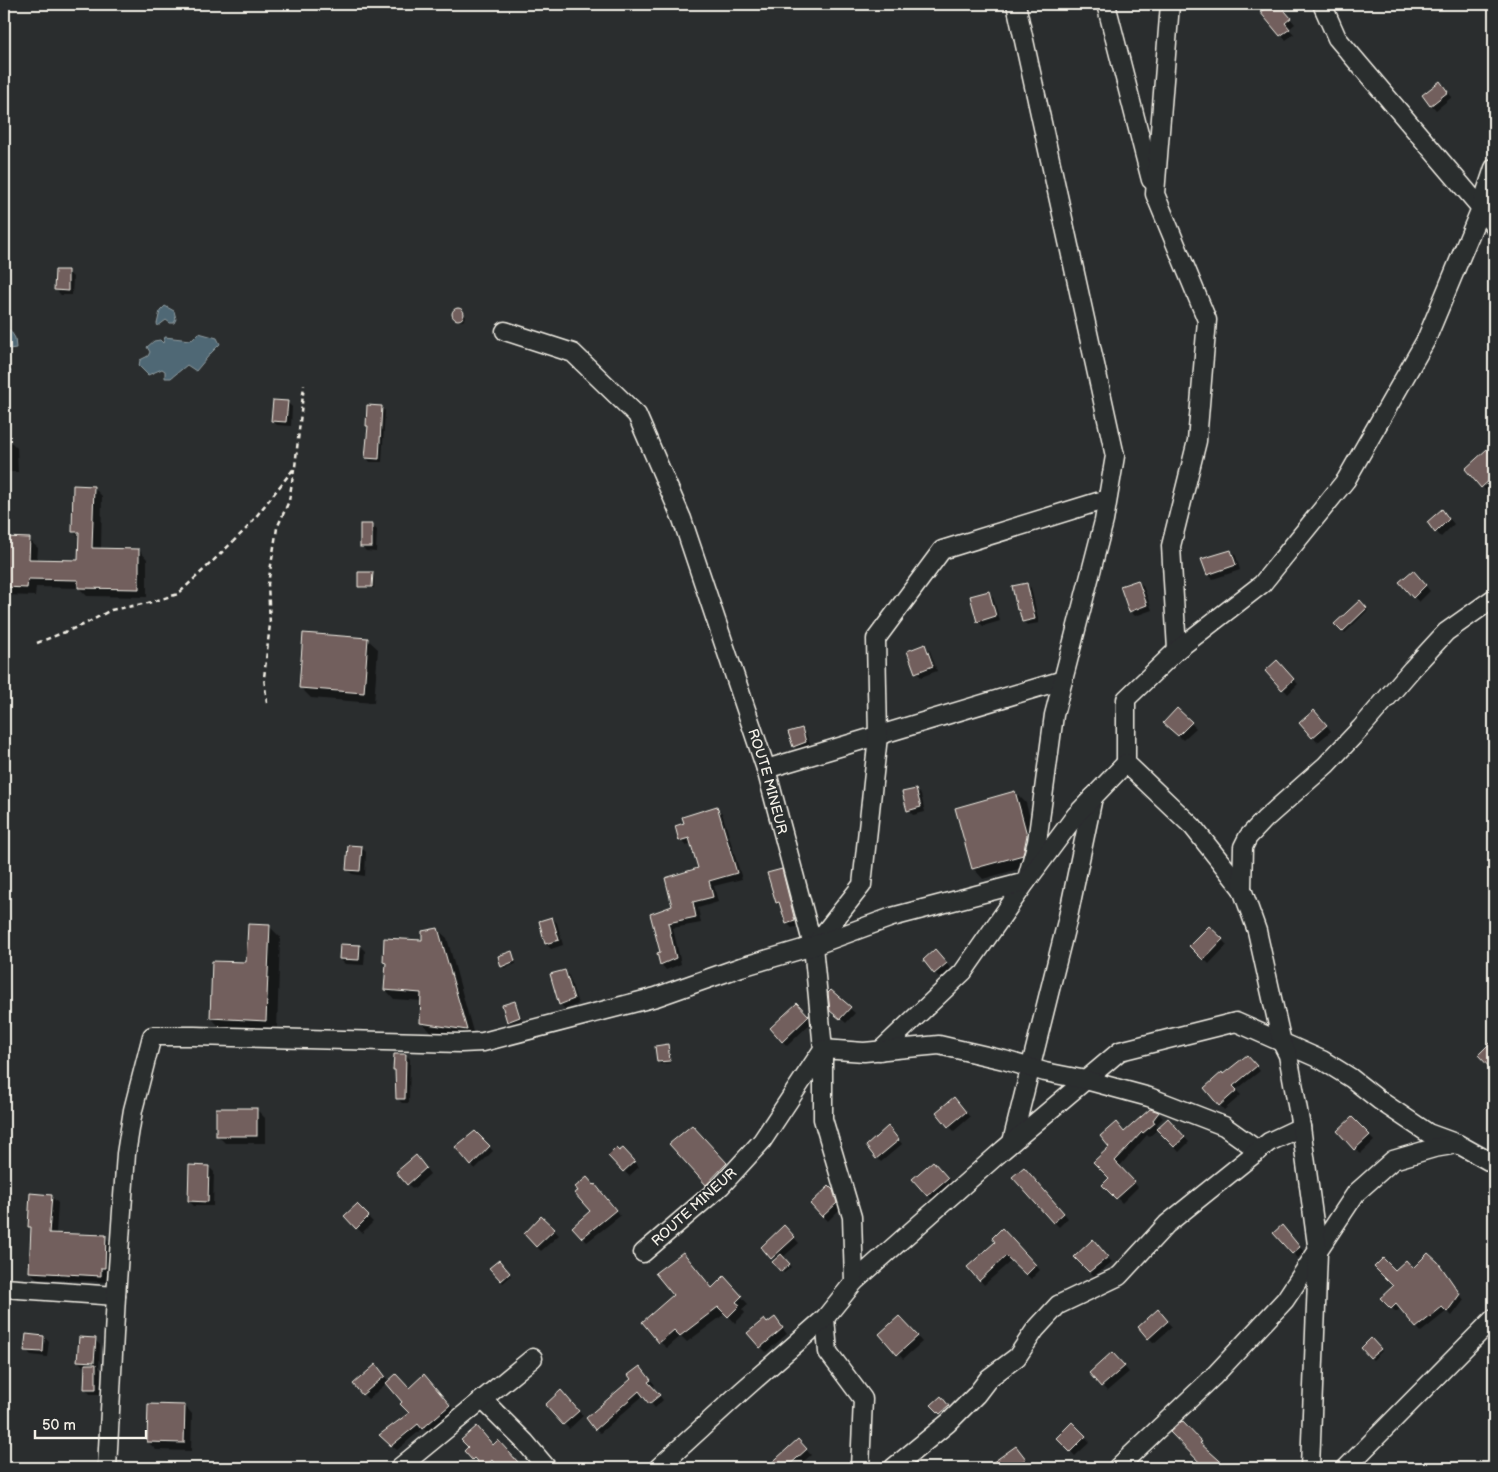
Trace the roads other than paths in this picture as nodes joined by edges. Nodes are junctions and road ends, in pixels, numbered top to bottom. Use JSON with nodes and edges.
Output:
{"nodes":[{"id":1,"x":1016,"y":4,"type":"edge"},
{"id":2,"x":1106,"y":4,"type":"edge"},
{"id":3,"x":1170,"y":4,"type":"edge"},
{"id":4,"x":1322,"y":4,"type":"edge"},
{"id":5,"x":1494,"y":168,"type":"edge"},
{"id":6,"x":1155,"y":194,"type":"junction"},
{"id":7,"x":1481,"y":208,"type":"junction"},
{"id":8,"x":1494,"y":226,"type":"edge"},
{"id":9,"x":505,"y":331,"type":"dead end"},
{"id":10,"x":1108,"y":499,"type":"junction"},
{"id":11,"x":1494,"y":598,"type":"edge"},
{"id":12,"x":1177,"y":650,"type":"junction"},
{"id":13,"x":1063,"y":680,"type":"junction"},
{"id":14,"x":878,"y":736,"type":"junction"},
{"id":15,"x":1126,"y":763,"type":"junction"},
{"id":16,"x":766,"y":769,"type":"junction"},
{"id":17,"x":1093,"y":797,"type":"junction"},
{"id":18,"x":1026,"y":882,"type":"junction"},
{"id":19,"x":1242,"y":889,"type":"junction"},
{"id":20,"x":813,"y":946,"type":"junction"},
{"id":21,"x":1282,"y":1043,"type":"junction"},
{"id":22,"x":823,"y":1049,"type":"junction"},
{"id":23,"x":880,"y":1051,"type":"junction"},
{"id":24,"x":1031,"y":1068,"type":"junction"},
{"id":25,"x":1086,"y":1080,"type":"junction"},
{"id":26,"x":1301,"y":1127,"type":"junction"},
{"id":27,"x":1012,"y":1142,"type":"junction"},
{"id":28,"x":1458,"y":1144,"type":"junction"},
{"id":29,"x":1259,"y":1151,"type":"junction"},
{"id":30,"x":1494,"y":1164,"type":"edge"},
{"id":31,"x":1318,"y":1252,"type":"junction"},
{"id":32,"x":642,"y":1253,"type":"dead end"},
{"id":33,"x":854,"y":1282,"type":"junction"},
{"id":34,"x":4,"y":1288,"type":"edge"},
{"id":35,"x":116,"y":1296,"type":"junction"},
{"id":36,"x":825,"y":1318,"type":"junction"},
{"id":37,"x":1494,"y":1318,"type":"edge"},
{"id":38,"x":533,"y":1358,"type":"dead end"},
{"id":39,"x":483,"y":1400,"type":"junction"},
{"id":40,"x":107,"y":1468,"type":"edge"},
{"id":41,"x":398,"y":1468,"type":"edge"},
{"id":42,"x":547,"y":1468,"type":"edge"},
{"id":43,"x":658,"y":1468,"type":"edge"},
{"id":44,"x":860,"y":1468,"type":"edge"},
{"id":45,"x":893,"y":1468,"type":"edge"},
{"id":46,"x":1117,"y":1468,"type":"edge"},
{"id":47,"x":1310,"y":1468,"type":"edge"},
{"id":48,"x":1346,"y":1468,"type":"edge"}],
"edges":[{"from":1,"to":10,"type":"street"},
{"from":2,"to":6,"type":"street"},
{"from":3,"to":6,"type":"street"},
{"from":4,"to":7,"type":"street"},
{"from":5,"to":7,"type":"street"},
{"from":6,"to":12,"type":"street"},
{"from":7,"to":8,"type":"street"},
{"from":7,"to":12,"type":"street"},
{"from":9,"to":16,"type":"street","name":"ROUTE MINEUR"},
{"from":10,"to":13,"type":"street"},
{"from":10,"to":14,"type":"street"},
{"from":11,"to":19,"type":"street"},
{"from":12,"to":15,"type":"street"},
{"from":13,"to":14,"type":"street"},
{"from":13,"to":18,"type":"street"},
{"from":14,"to":16,"type":"street"},
{"from":14,"to":20,"type":"street"},
{"from":15,"to":17,"type":"street"},
{"from":15,"to":19,"type":"street"},
{"from":16,"to":20,"type":"street","name":"ROUTE MINEUR"},
{"from":17,"to":18,"type":"street"},
{"from":17,"to":24,"type":"street"},
{"from":18,"to":20,"type":"street"},
{"from":18,"to":23,"type":"street"},
{"from":19,"to":21,"type":"street"},
{"from":20,"to":22,"type":"street","name":"ROUTE MINEUR"},
{"from":20,"to":35,"type":"street"},
{"from":21,"to":25,"type":"street"},
{"from":21,"to":26,"type":"street"},
{"from":21,"to":28,"type":"street"},
{"from":22,"to":23,"type":"street"},
{"from":22,"to":32,"type":"street","name":"ROUTE MINEUR"},
{"from":22,"to":33,"type":"street"},
{"from":23,"to":24,"type":"street"},
{"from":24,"to":25,"type":"street"},
{"from":24,"to":27,"type":"street"},
{"from":25,"to":27,"type":"street"},
{"from":25,"to":29,"type":"street"},
{"from":26,"to":29,"type":"street"},
{"from":26,"to":31,"type":"street"},
{"from":27,"to":33,"type":"street"},
{"from":28,"to":30,"type":"street"},
{"from":28,"to":31,"type":"street"},
{"from":29,"to":45,"type":"street"},
{"from":31,"to":46,"type":"street"},
{"from":31,"to":47,"type":"street"},
{"from":33,"to":36,"type":"street"},
{"from":34,"to":35,"type":"street"},
{"from":35,"to":40,"type":"street"},
{"from":36,"to":43,"type":"street"},
{"from":36,"to":44,"type":"street"},
{"from":37,"to":48,"type":"street"},
{"from":38,"to":39,"type":"street"},
{"from":39,"to":41,"type":"street"},
{"from":39,"to":42,"type":"street"}]}
